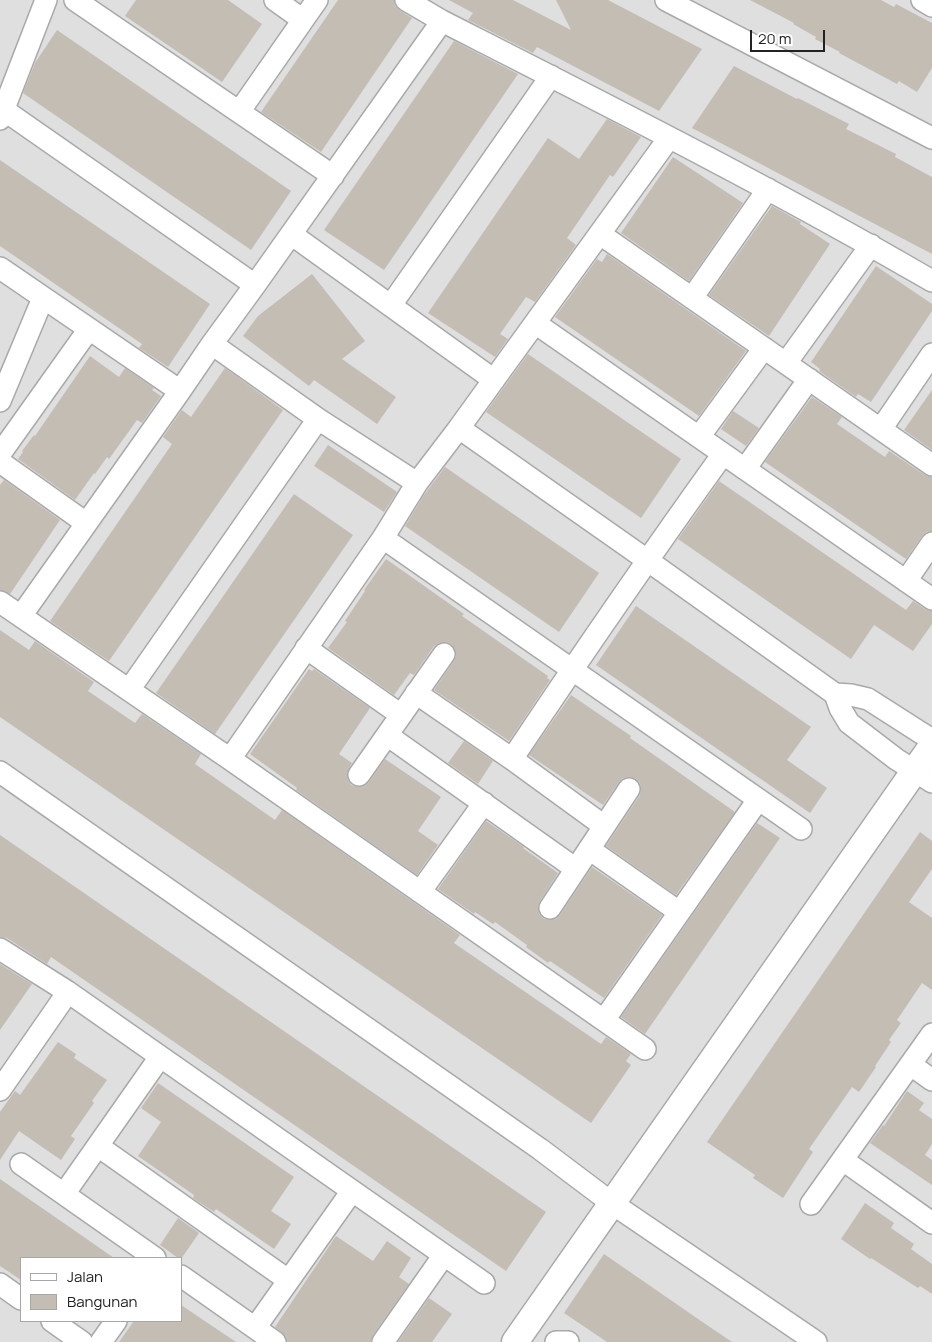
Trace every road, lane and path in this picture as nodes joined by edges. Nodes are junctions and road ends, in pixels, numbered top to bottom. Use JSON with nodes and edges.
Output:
{"nodes":[{"id":1,"x":46,"y":0,"type":"edge"},
{"id":2,"x":75,"y":0,"type":"edge"},
{"id":3,"x":275,"y":0,"type":"edge"},
{"id":4,"x":317,"y":0,"type":"edge"},
{"id":5,"x":406,"y":0,"type":"edge"},
{"id":6,"x":666,"y":0,"type":"edge"},
{"id":7,"x":922,"y":0,"type":"edge"},
{"id":8,"x":932,"y":6,"type":"edge"},
{"id":9,"x":303,"y":20,"type":"junction"},
{"id":10,"x":442,"y":22,"type":"junction"},
{"id":11,"x":550,"y":76,"type":"junction"},
{"id":12,"x":239,"y":112,"type":"junction"},
{"id":13,"x":2,"y":114,"type":"edge"},
{"id":14,"x":931,"y":136,"type":"edge"},
{"id":15,"x":669,"y":138,"type":"junction"},
{"id":16,"x":333,"y":176,"type":"junction"},
{"id":17,"x":768,"y":189,"type":"junction"},
{"id":18,"x":291,"y":234,"type":"junction"},
{"id":19,"x":600,"y":234,"type":"junction"},
{"id":20,"x":871,"y":245,"type":"junction"},
{"id":21,"x":0,"y":268,"type":"edge"},
{"id":22,"x":932,"y":281,"type":"edge"},
{"id":23,"x":255,"y":285,"type":"junction"},
{"id":24,"x":43,"y":298,"type":"junction"},
{"id":25,"x":692,"y":298,"type":"junction"},
{"id":26,"x":391,"y":305,"type":"junction"},
{"id":27,"x":535,"y":322,"type":"junction"},
{"id":28,"x":89,"y":329,"type":"junction"},
{"id":29,"x":212,"y":344,"type":"junction"},
{"id":30,"x":764,"y":348,"type":"junction"},
{"id":31,"x":932,"y":354,"type":"edge"},
{"id":32,"x":786,"y":363,"type":"junction"},
{"id":33,"x":809,"y":379,"type":"junction"},
{"id":34,"x":494,"y":380,"type":"junction"},
{"id":35,"x":180,"y":391,"type":"junction"},
{"id":36,"x":0,"y":401,"type":"edge"},
{"id":37,"x":318,"y":419,"type":"junction"},
{"id":38,"x":459,"y":428,"type":"junction"},
{"id":39,"x":881,"y":429,"type":"junction"},
{"id":40,"x":699,"y":436,"type":"junction"},
{"id":41,"x":0,"y":454,"type":"edge"},
{"id":42,"x":723,"y":454,"type":"junction"},
{"id":43,"x":0,"y":462,"type":"edge"},
{"id":44,"x":932,"y":465,"type":"edge"},
{"id":45,"x":745,"y":469,"type":"junction"},
{"id":46,"x":417,"y":484,"type":"junction"},
{"id":47,"x":86,"y":523,"type":"junction"},
{"id":48,"x":383,"y":538,"type":"junction"},
{"id":49,"x":932,"y":544,"type":"edge"},
{"id":50,"x":647,"y":560,"type":"junction"},
{"id":51,"x":906,"y":581,"type":"junction"},
{"id":52,"x":932,"y":599,"type":"edge"},
{"id":53,"x":0,"y":602,"type":"edge"},
{"id":54,"x":20,"y":616,"type":"junction"},
{"id":55,"x":306,"y":648,"type":"junction"},
{"id":56,"x":444,"y":654,"type":"dead end"},
{"id":57,"x":572,"y":669,"type":"junction"},
{"id":58,"x":129,"y":690,"type":"junction"},
{"id":59,"x":416,"y":693,"type":"junction"},
{"id":60,"x":835,"y":694,"type":"junction"},
{"id":61,"x":401,"y":715,"type":"junction"},
{"id":62,"x":388,"y":734,"type":"junction"},
{"id":63,"x":932,"y":740,"type":"edge"},
{"id":64,"x":932,"y":746,"type":"edge"},
{"id":65,"x":230,"y":759,"type":"junction"},
{"id":66,"x":512,"y":759,"type":"junction"},
{"id":67,"x":914,"y":771,"type":"edge"},
{"id":68,"x":0,"y":772,"type":"edge"},
{"id":69,"x":359,"y":775,"type":"dead end"},
{"id":70,"x":629,"y":788,"type":"dead end"},
{"id":71,"x":758,"y":800,"type":"junction"},
{"id":72,"x":484,"y":804,"type":"junction"},
{"id":73,"x":604,"y":826,"type":"junction"},
{"id":74,"x":801,"y":830,"type":"dead end"},
{"id":75,"x":589,"y":849,"type":"junction"},
{"id":76,"x":576,"y":869,"type":"junction"},
{"id":77,"x":420,"y":892,"type":"junction"},
{"id":78,"x":550,"y":908,"type":"dead end"},
{"id":79,"x":679,"y":912,"type":"junction"},
{"id":80,"x":0,"y":949,"type":"edge"},
{"id":81,"x":68,"y":992,"type":"junction"},
{"id":82,"x":604,"y":1020,"type":"junction"},
{"id":83,"x":932,"y":1034,"type":"edge"},
{"id":84,"x":645,"y":1049,"type":"dead end"},
{"id":85,"x":160,"y":1057,"type":"junction"},
{"id":86,"x":910,"y":1064,"type":"junction"},
{"id":87,"x":932,"y":1080,"type":"edge"},
{"id":88,"x":0,"y":1090,"type":"edge"},
{"id":89,"x":98,"y":1146,"type":"junction"},
{"id":90,"x":843,"y":1160,"type":"junction"},
{"id":91,"x":22,"y":1164,"type":"dead end"},
{"id":92,"x":352,"y":1191,"type":"junction"},
{"id":93,"x":64,"y":1194,"type":"junction"},
{"id":94,"x":613,"y":1204,"type":"junction"},
{"id":95,"x":811,"y":1204,"type":"dead end"},
{"id":96,"x":932,"y":1222,"type":"edge"},
{"id":97,"x":444,"y":1255,"type":"junction"},
{"id":98,"x":155,"y":1257,"type":"edge"},
{"id":99,"x":182,"y":1277,"type":"edge"},
{"id":100,"x":288,"y":1280,"type":"junction"},
{"id":101,"x":484,"y":1283,"type":"dead end"},
{"id":102,"x":0,"y":1284,"type":"edge"},
{"id":103,"x":20,"y":1298,"type":"edge"},
{"id":104,"x":53,"y":1322,"type":"edge"},
{"id":105,"x":115,"y":1322,"type":"edge"},
{"id":106,"x":255,"y":1328,"type":"junction"},
{"id":107,"x":82,"y":1342,"type":"edge"},
{"id":108,"x":101,"y":1342,"type":"edge"},
{"id":109,"x":275,"y":1342,"type":"edge"},
{"id":110,"x":383,"y":1342,"type":"edge"},
{"id":111,"x":516,"y":1342,"type":"edge"},
{"id":112,"x":556,"y":1342,"type":"edge"},
{"id":113,"x":568,"y":1342,"type":"edge"},
{"id":114,"x":816,"y":1342,"type":"edge"}],
"edges":[{"from":1,"to":13,"type":"street"},
{"from":2,"to":12,"type":"street"},
{"from":3,"to":9,"type":"street"},
{"from":4,"to":9,"type":"street"},
{"from":5,"to":10,"type":"street"},
{"from":6,"to":14,"type":"street"},
{"from":7,"to":8,"type":"street"},
{"from":9,"to":12,"type":"street"},
{"from":10,"to":11,"type":"street"},
{"from":10,"to":16,"type":"street"},
{"from":11,"to":15,"type":"street"},
{"from":11,"to":26,"type":"street"},
{"from":12,"to":16,"type":"street"},
{"from":13,"to":23,"type":"street"},
{"from":15,"to":17,"type":"street"},
{"from":15,"to":19,"type":"street"},
{"from":16,"to":18,"type":"street"},
{"from":17,"to":20,"type":"street"},
{"from":17,"to":25,"type":"street"},
{"from":18,"to":23,"type":"street"},
{"from":18,"to":26,"type":"street"},
{"from":19,"to":25,"type":"street"},
{"from":19,"to":27,"type":"street"},
{"from":20,"to":22,"type":"street"},
{"from":20,"to":32,"type":"street"},
{"from":21,"to":24,"type":"street"},
{"from":23,"to":29,"type":"street"},
{"from":24,"to":28,"type":"street"},
{"from":24,"to":36,"type":"street"},
{"from":25,"to":30,"type":"street"},
{"from":26,"to":34,"type":"street"},
{"from":27,"to":34,"type":"street"},
{"from":27,"to":40,"type":"street"},
{"from":28,"to":35,"type":"street"},
{"from":28,"to":41,"type":"street"},
{"from":29,"to":35,"type":"street"},
{"from":29,"to":37,"type":"street"},
{"from":30,"to":32,"type":"street"},
{"from":30,"to":40,"type":"street"},
{"from":31,"to":39,"type":"street"},
{"from":32,"to":33,"type":"street"},
{"from":33,"to":39,"type":"street"},
{"from":33,"to":45,"type":"street"},
{"from":34,"to":38,"type":"street"},
{"from":35,"to":47,"type":"street"},
{"from":37,"to":46,"type":"street"},
{"from":37,"to":58,"type":"street"},
{"from":38,"to":46,"type":"street"},
{"from":38,"to":50,"type":"street"},
{"from":39,"to":44,"type":"street"},
{"from":40,"to":42,"type":"street"},
{"from":42,"to":45,"type":"street"},
{"from":42,"to":50,"type":"street"},
{"from":43,"to":47,"type":"street"},
{"from":45,"to":51,"type":"street"},
{"from":46,"to":48,"type":"street"},
{"from":47,"to":54,"type":"street"},
{"from":48,"to":55,"type":"street"},
{"from":48,"to":57,"type":"street"},
{"from":49,"to":51,"type":"street"},
{"from":50,"to":57,"type":"street"},
{"from":50,"to":60,"type":"street"},
{"from":51,"to":52,"type":"street"},
{"from":53,"to":54,"type":"street"},
{"from":54,"to":58,"type":"street"},
{"from":55,"to":61,"type":"street"},
{"from":55,"to":65,"type":"street"},
{"from":56,"to":59,"type":"street"},
{"from":57,"to":66,"type":"street"},
{"from":57,"to":71,"type":"street"},
{"from":58,"to":65,"type":"street"},
{"from":59,"to":61,"type":"street"},
{"from":59,"to":66,"type":"street"},
{"from":60,"to":63,"type":"street"},
{"from":60,"to":67,"type":"street"},
{"from":61,"to":62,"type":"street"},
{"from":62,"to":69,"type":"street"},
{"from":62,"to":72,"type":"street"},
{"from":64,"to":67,"type":"street"},
{"from":65,"to":77,"type":"street"},
{"from":66,"to":73,"type":"street"},
{"from":67,"to":94,"type":"street"},
{"from":68,"to":94,"type":"street"},
{"from":70,"to":73,"type":"street"},
{"from":71,"to":74,"type":"street"},
{"from":71,"to":79,"type":"street"},
{"from":72,"to":76,"type":"street"},
{"from":72,"to":77,"type":"street"},
{"from":73,"to":75,"type":"street"},
{"from":75,"to":76,"type":"street"},
{"from":75,"to":79,"type":"street"},
{"from":76,"to":78,"type":"street"},
{"from":77,"to":82,"type":"street"},
{"from":79,"to":82,"type":"street"},
{"from":80,"to":81,"type":"street"},
{"from":81,"to":85,"type":"street"},
{"from":81,"to":88,"type":"street"},
{"from":82,"to":84,"type":"street"},
{"from":83,"to":86,"type":"street"},
{"from":85,"to":89,"type":"street"},
{"from":85,"to":92,"type":"street"},
{"from":86,"to":87,"type":"street"},
{"from":86,"to":90,"type":"street"},
{"from":89,"to":93,"type":"street"},
{"from":89,"to":100,"type":"street"},
{"from":90,"to":95,"type":"street"},
{"from":90,"to":96,"type":"street"},
{"from":91,"to":93,"type":"street"},
{"from":92,"to":97,"type":"street"},
{"from":92,"to":100,"type":"street"},
{"from":93,"to":98,"type":"street"},
{"from":94,"to":111,"type":"street"},
{"from":94,"to":114,"type":"street"},
{"from":97,"to":101,"type":"street"},
{"from":97,"to":110,"type":"street"},
{"from":99,"to":106,"type":"street"},
{"from":100,"to":106,"type":"street"},
{"from":102,"to":103,"type":"street"},
{"from":104,"to":107,"type":"street"},
{"from":105,"to":108,"type":"street"},
{"from":106,"to":109,"type":"street"},
{"from":112,"to":113,"type":"street"}]}
